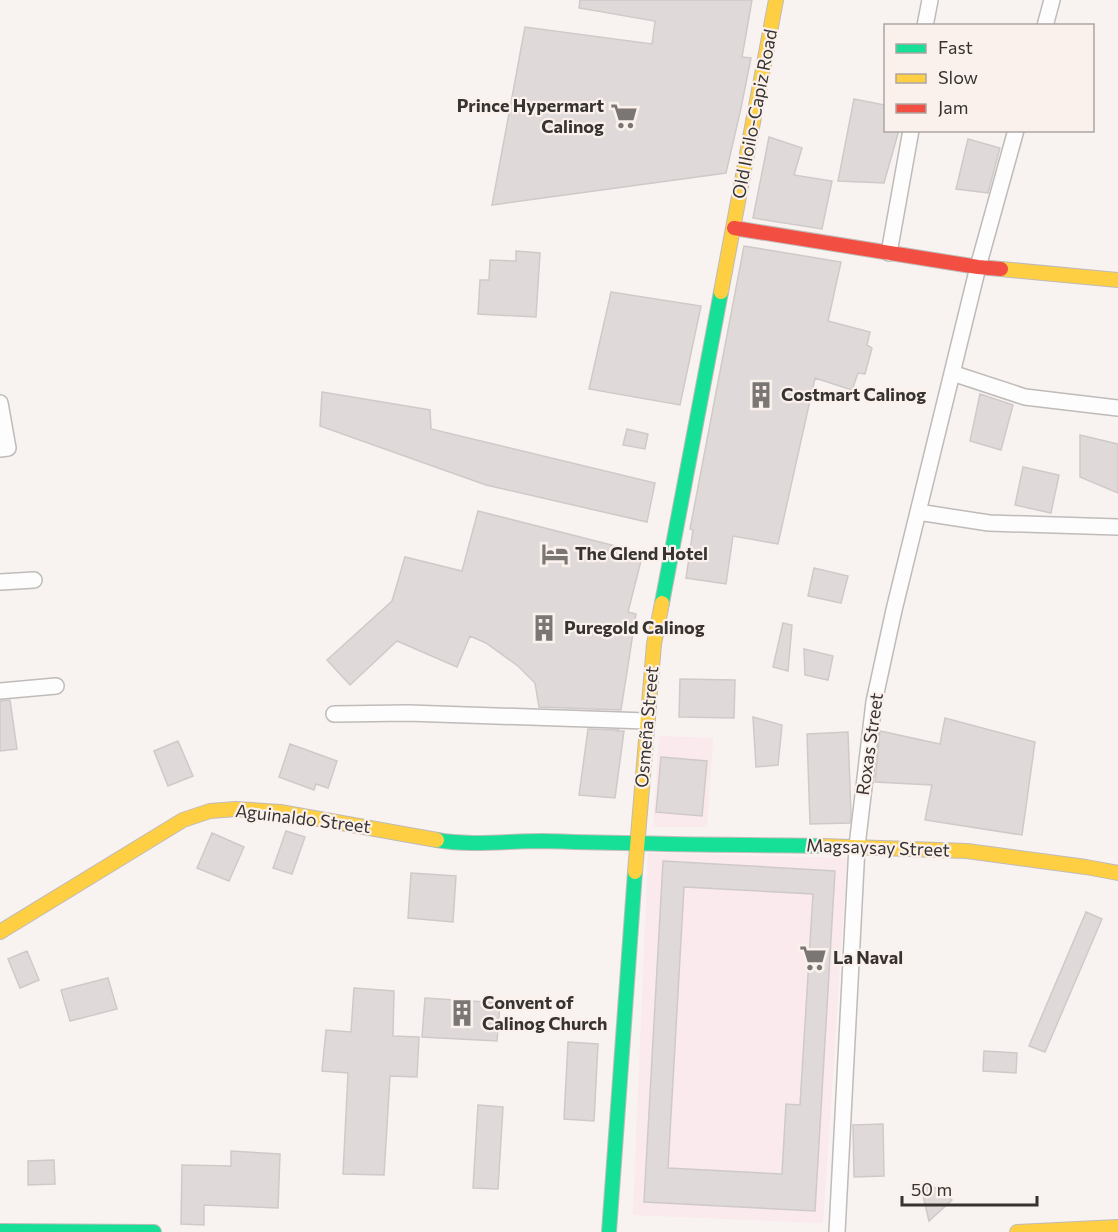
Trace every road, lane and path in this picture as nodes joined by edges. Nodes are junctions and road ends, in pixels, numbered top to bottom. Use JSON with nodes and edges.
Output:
{"nodes":[{"id":1,"x":776,"y":0,"type":"edge"},
{"id":2,"x":930,"y":0,"type":"edge"},
{"id":3,"x":1052,"y":0,"type":"edge"},
{"id":4,"x":925,"y":24,"type":"edge"},
{"id":5,"x":1046,"y":24,"type":"edge"},
{"id":6,"x":911,"y":132,"type":"edge"},
{"id":7,"x":1015,"y":132,"type":"edge"},
{"id":8,"x":734,"y":228,"type":"junction"},
{"id":9,"x":889,"y":253,"type":"junction"},
{"id":10,"x":978,"y":267,"type":"junction"},
{"id":11,"x":1118,"y":280,"type":"edge"},
{"id":12,"x":952,"y":373,"type":"junction"},
{"id":13,"x":0,"y":403,"type":"edge"},
{"id":14,"x":1118,"y":408,"type":"edge"},
{"id":15,"x":0,"y":448,"type":"edge"},
{"id":16,"x":918,"y":512,"type":"junction"},
{"id":17,"x":1118,"y":527,"type":"edge"},
{"id":18,"x":34,"y":580,"type":"dead end"},
{"id":19,"x":0,"y":582,"type":"edge"},
{"id":20,"x":56,"y":686,"type":"dead end"},
{"id":21,"x":0,"y":691,"type":"edge"},
{"id":22,"x":334,"y":714,"type":"dead end"},
{"id":23,"x":647,"y":721,"type":"junction"},
{"id":24,"x":637,"y":844,"type":"junction"},
{"id":25,"x":857,"y":846,"type":"junction"},
{"id":26,"x":1118,"y":873,"type":"edge"},
{"id":27,"x":0,"y":932,"type":"edge"},
{"id":28,"x":1118,"y":1227,"type":"edge"},
{"id":29,"x":0,"y":1231,"type":"edge"},
{"id":30,"x":126,"y":1232,"type":"edge"},
{"id":31,"x":154,"y":1232,"type":"edge"},
{"id":32,"x":609,"y":1232,"type":"edge"},
{"id":33,"x":837,"y":1232,"type":"edge"},
{"id":34,"x":1017,"y":1232,"type":"edge"}],
"edges":[{"from":1,"to":8,"type":"street","name":"Old Iloilo-Capiz Road"},
{"from":2,"to":4,"type":"street"},
{"from":3,"to":5,"type":"street"},
{"from":6,"to":9,"type":"street"},
{"from":7,"to":10,"type":"street","name":"Roxas Street"},
{"from":8,"to":9,"type":"street"},
{"from":8,"to":23,"type":"street","name":"Osmeña Street"},
{"from":9,"to":10,"type":"street"},
{"from":10,"to":11,"type":"street"},
{"from":10,"to":12,"type":"street","name":"Roxas Street"},
{"from":12,"to":14,"type":"street"},
{"from":12,"to":16,"type":"street","name":"Roxas Street"},
{"from":13,"to":15,"type":"street"},
{"from":16,"to":17,"type":"street"},
{"from":16,"to":25,"type":"street","name":"Roxas Street"},
{"from":18,"to":19,"type":"street"},
{"from":20,"to":21,"type":"street"},
{"from":22,"to":23,"type":"street"},
{"from":23,"to":24,"type":"street","name":"Osmeña Street"},
{"from":24,"to":25,"type":"street","name":"Magsaysay Street"},
{"from":24,"to":27,"type":"street","name":"Aguinaldo Street"},
{"from":24,"to":32,"type":"street","name":"Osmeña Street"},
{"from":25,"to":26,"type":"street","name":"Magsaysay Street"},
{"from":25,"to":33,"type":"street","name":"Roxas Street"},
{"from":28,"to":34,"type":"street"},
{"from":29,"to":30,"type":"street"},
{"from":30,"to":31,"type":"street"}]}
